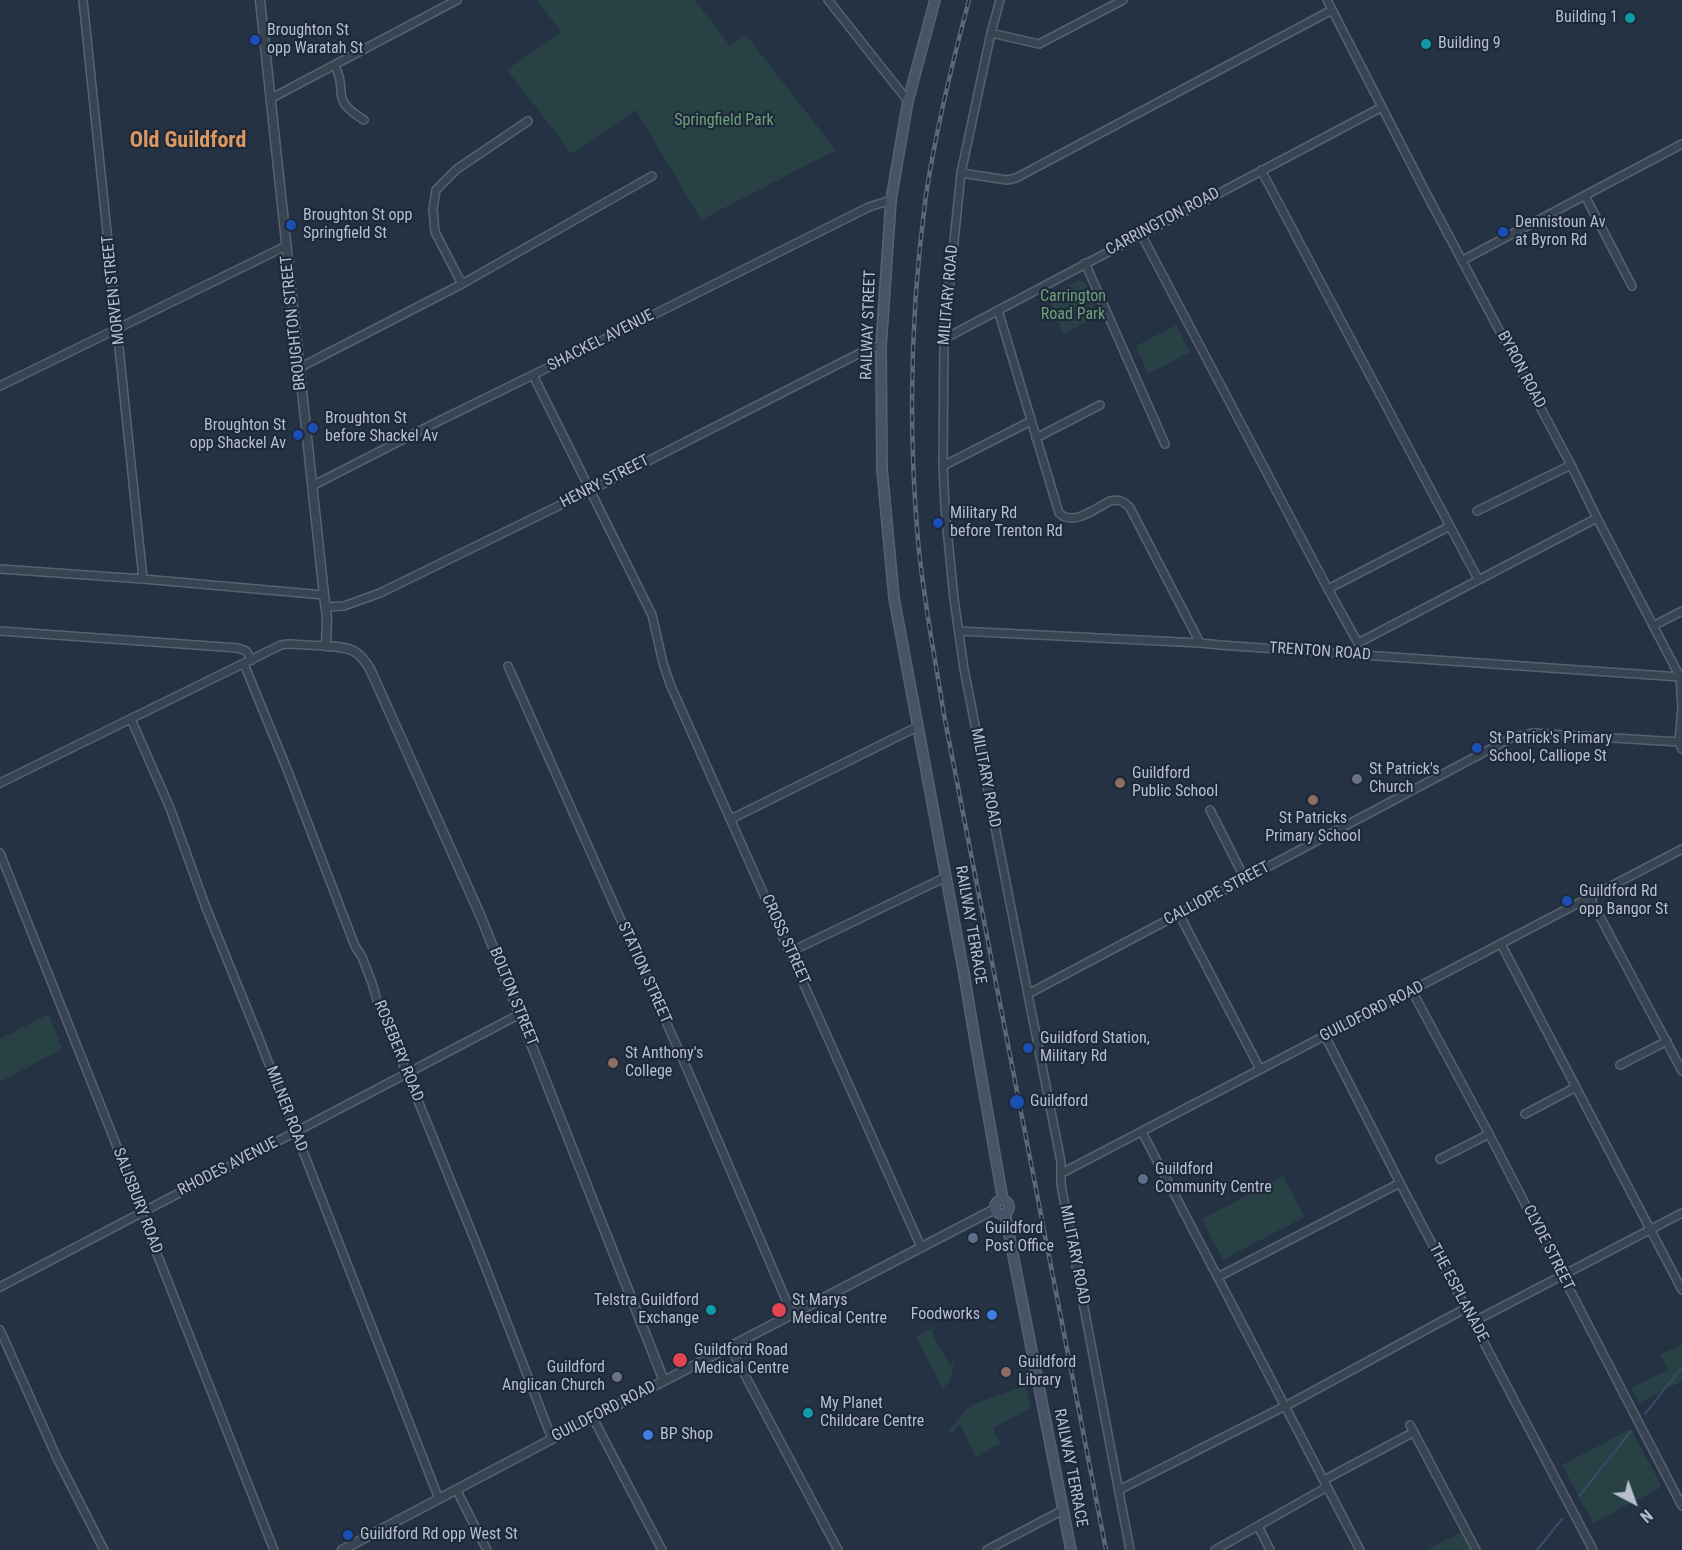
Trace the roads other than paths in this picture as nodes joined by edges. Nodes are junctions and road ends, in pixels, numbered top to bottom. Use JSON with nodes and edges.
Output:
{"nodes":[{"id":1,"x":83,"y":0,"type":"edge"},
{"id":2,"x":260,"y":0,"type":"edge"},
{"id":3,"x":457,"y":0,"type":"edge"},
{"id":4,"x":828,"y":0,"type":"edge"},
{"id":5,"x":935,"y":0,"type":"edge"},
{"id":6,"x":1000,"y":0,"type":"edge"},
{"id":7,"x":1123,"y":0,"type":"edge"},
{"id":8,"x":1326,"y":0,"type":"edge"},
{"id":9,"x":1332,"y":10,"type":"junction"},
{"id":10,"x":991,"y":33,"type":"junction"},
{"id":11,"x":335,"y":66,"type":"junction"},
{"id":12,"x":270,"y":99,"type":"junction"},
{"id":13,"x":908,"y":101,"type":"junction"},
{"id":14,"x":1382,"y":107,"type":"junction"},
{"id":15,"x":364,"y":120,"type":"dead end"},
{"id":16,"x":528,"y":121,"type":"dead end"},
{"id":17,"x":1682,"y":144,"type":"edge"},
{"id":18,"x":1261,"y":170,"type":"junction"},
{"id":19,"x":961,"y":173,"type":"junction"},
{"id":20,"x":652,"y":176,"type":"dead end"},
{"id":21,"x":1585,"y":196,"type":"junction"},
{"id":22,"x":891,"y":200,"type":"junction"},
{"id":23,"x":1141,"y":234,"type":"junction"},
{"id":24,"x":286,"y":246,"type":"junction"},
{"id":25,"x":1463,"y":260,"type":"junction"},
{"id":26,"x":1085,"y":263,"type":"junction"},
{"id":27,"x":462,"y":284,"type":"junction"},
{"id":28,"x":1632,"y":286,"type":"dead end"},
{"id":29,"x":998,"y":310,"type":"junction"},
{"id":30,"x":118,"y":328,"type":"junction"},
{"id":31,"x":944,"y":339,"type":"junction"},
{"id":32,"x":881,"y":347,"type":"junction"},
{"id":33,"x":299,"y":368,"type":"junction"},
{"id":34,"x":533,"y":375,"type":"junction"},
{"id":35,"x":0,"y":386,"type":"edge"},
{"id":36,"x":1100,"y":405,"type":"dead end"},
{"id":37,"x":1030,"y":421,"type":"junction"},
{"id":38,"x":1036,"y":438,"type":"junction"},
{"id":39,"x":1165,"y":444,"type":"dead end"},
{"id":40,"x":1570,"y":465,"type":"junction"},
{"id":41,"x":943,"y":466,"type":"junction"},
{"id":42,"x":312,"y":486,"type":"junction"},
{"id":43,"x":589,"y":490,"type":"junction"},
{"id":44,"x":1477,"y":512,"type":"dead end"},
{"id":45,"x":1597,"y":518,"type":"junction"},
{"id":46,"x":1450,"y":526,"type":"junction"},
{"id":47,"x":0,"y":569,"type":"edge"},
{"id":48,"x":143,"y":579,"type":"junction"},
{"id":49,"x":1478,"y":579,"type":"junction"},
{"id":50,"x":1328,"y":589,"type":"junction"},
{"id":51,"x":324,"y":596,"type":"junction"},
{"id":52,"x":326,"y":607,"type":"junction"},
{"id":53,"x":1682,"y":611,"type":"edge"},
{"id":54,"x":1653,"y":626,"type":"junction"},
{"id":55,"x":0,"y":631,"type":"edge"},
{"id":56,"x":959,"y":631,"type":"junction"},
{"id":57,"x":1200,"y":643,"type":"junction"},
{"id":58,"x":1358,"y":643,"type":"junction"},
{"id":59,"x":326,"y":646,"type":"junction"},
{"id":60,"x":904,"y":655,"type":"joint"},
{"id":61,"x":1355,"y":655,"type":"junction"},
{"id":62,"x":252,"y":660,"type":"junction"},
{"id":63,"x":244,"y":664,"type":"junction"},
{"id":64,"x":508,"y":666,"type":"dead end"},
{"id":65,"x":1680,"y":677,"type":"junction"},
{"id":66,"x":1682,"y":707,"type":"edge"},
{"id":67,"x":131,"y":719,"type":"junction"},
{"id":68,"x":917,"y":727,"type":"junction"},
{"id":69,"x":1681,"y":746,"type":"edge"},
{"id":70,"x":0,"y":783,"type":"edge"},
{"id":71,"x":1210,"y":810,"type":"dead end"},
{"id":72,"x":731,"y":819,"type":"junction"},
{"id":73,"x":1682,"y":851,"type":"edge"},
{"id":74,"x":0,"y":853,"type":"edge"},
{"id":75,"x":946,"y":877,"type":"junction"},
{"id":76,"x":1245,"y":879,"type":"junction"},
{"id":77,"x":1590,"y":898,"type":"junction"},
{"id":78,"x":1179,"y":914,"type":"junction"},
{"id":79,"x":1501,"y":944,"type":"junction"},
{"id":80,"x":790,"y":952,"type":"junction"},
{"id":81,"x":1412,"y":992,"type":"junction"},
{"id":82,"x":1028,"y":994,"type":"junction"},
{"id":83,"x":520,"y":1014,"type":"junction"},
{"id":84,"x":1325,"y":1036,"type":"junction"},
{"id":85,"x":1666,"y":1041,"type":"junction"},
{"id":86,"x":1620,"y":1065,"type":"dead end"},
{"id":87,"x":1260,"y":1070,"type":"junction"},
{"id":88,"x":1682,"y":1071,"type":"edge"},
{"id":89,"x":407,"y":1074,"type":"junction"},
{"id":90,"x":1576,"y":1087,"type":"junction"},
{"id":91,"x":1525,"y":1114,"type":"dead end"},
{"id":92,"x":296,"y":1132,"type":"junction"},
{"id":93,"x":1142,"y":1132,"type":"junction"},
{"id":94,"x":1489,"y":1134,"type":"junction"},
{"id":95,"x":1440,"y":1159,"type":"dead end"},
{"id":96,"x":1062,"y":1173,"type":"junction"},
{"id":97,"x":1400,"y":1183,"type":"junction"},
{"id":98,"x":1004,"y":1200,"type":"junction"},
{"id":99,"x":995,"y":1209,"type":"junction"},
{"id":100,"x":141,"y":1213,"type":"junction"},
{"id":101,"x":1682,"y":1213,"type":"edge"},
{"id":102,"x":1005,"y":1214,"type":"junction"},
{"id":103,"x":1650,"y":1230,"type":"junction"},
{"id":104,"x":921,"y":1247,"type":"junction"},
{"id":105,"x":1562,"y":1276,"type":"junction"},
{"id":106,"x":1218,"y":1277,"type":"junction"},
{"id":107,"x":0,"y":1287,"type":"edge"},
{"id":108,"x":1682,"y":1290,"type":"edge"},
{"id":109,"x":1466,"y":1308,"type":"junction"},
{"id":110,"x":792,"y":1314,"type":"junction"},
{"id":111,"x":1473,"y":1322,"type":"junction"},
{"id":112,"x":0,"y":1330,"type":"edge"},
{"id":113,"x":730,"y":1347,"type":"junction"},
{"id":114,"x":664,"y":1381,"type":"junction"},
{"id":115,"x":1285,"y":1406,"type":"junction"},
{"id":116,"x":593,"y":1418,"type":"junction"},
{"id":117,"x":552,"y":1439,"type":"junction"},
{"id":118,"x":1325,"y":1483,"type":"junction"},
{"id":119,"x":1119,"y":1490,"type":"junction"},
{"id":120,"x":457,"y":1491,"type":"junction"},
{"id":121,"x":439,"y":1500,"type":"junction"},
{"id":122,"x":1682,"y":1506,"type":"edge"},
{"id":123,"x":1063,"y":1510,"type":"junction"},
{"id":124,"x":1258,"y":1526,"type":"junction"},
{"id":125,"x":104,"y":1550,"type":"edge"},
{"id":126,"x":274,"y":1550,"type":"edge"},
{"id":127,"x":342,"y":1550,"type":"edge"},
{"id":128,"x":487,"y":1550,"type":"edge"},
{"id":129,"x":662,"y":1550,"type":"edge"},
{"id":130,"x":838,"y":1550,"type":"edge"},
{"id":131,"x":987,"y":1550,"type":"edge"},
{"id":132,"x":1071,"y":1550,"type":"edge"},
{"id":133,"x":1130,"y":1550,"type":"edge"},
{"id":134,"x":1215,"y":1550,"type":"edge"},
{"id":135,"x":1270,"y":1550,"type":"edge"},
{"id":136,"x":1360,"y":1550,"type":"edge"},
{"id":137,"x":1476,"y":1550,"type":"edge"},
{"id":138,"x":1593,"y":1550,"type":"edge"}],
"edges":[{"from":1,"to":30,"type":"street","name":"MORVEN STREET"},
{"from":2,"to":12,"type":"street","name":"BROUGHTON STREET"},
{"from":3,"to":11,"type":"street"},
{"from":4,"to":13,"type":"street"},
{"from":5,"to":13,"type":"main road","name":"RAILWAY STREET"},
{"from":6,"to":10,"type":"street","name":"MILITARY ROAD"},
{"from":7,"to":10,"type":"street"},
{"from":8,"to":9,"type":"street","name":"BYRON ROAD"},
{"from":9,"to":14,"type":"street","name":"BYRON ROAD"},
{"from":9,"to":19,"type":"street"},
{"from":10,"to":19,"type":"street","name":"MILITARY ROAD"},
{"from":11,"to":12,"type":"street"},
{"from":11,"to":15,"type":"street"},
{"from":12,"to":24,"type":"street","name":"BROUGHTON STREET"},
{"from":13,"to":22,"type":"main road","name":"RAILWAY STREET"},
{"from":14,"to":18,"type":"street","name":"CARRINGTON ROAD"},
{"from":14,"to":25,"type":"street","name":"BYRON ROAD"},
{"from":16,"to":27,"type":"street"},
{"from":17,"to":21,"type":"street"},
{"from":18,"to":23,"type":"street","name":"CARRINGTON ROAD"},
{"from":18,"to":46,"type":"street"},
{"from":19,"to":31,"type":"street","name":"MILITARY ROAD"},
{"from":20,"to":27,"type":"street"},
{"from":21,"to":25,"type":"street"},
{"from":21,"to":28,"type":"street"},
{"from":22,"to":32,"type":"main road","name":"RAILWAY STREET"},
{"from":22,"to":34,"type":"street","name":"SHACKEL AVENUE"},
{"from":23,"to":26,"type":"street","name":"CARRINGTON ROAD"},
{"from":23,"to":50,"type":"street"},
{"from":24,"to":30,"type":"street"},
{"from":24,"to":33,"type":"street","name":"BROUGHTON STREET"},
{"from":25,"to":40,"type":"street","name":"BYRON ROAD"},
{"from":26,"to":29,"type":"street","name":"CARRINGTON ROAD"},
{"from":26,"to":39,"type":"street"},
{"from":27,"to":33,"type":"street"},
{"from":29,"to":31,"type":"street","name":"CARRINGTON ROAD"},
{"from":29,"to":37,"type":"street"},
{"from":30,"to":35,"type":"street"},
{"from":30,"to":48,"type":"street","name":"MORVEN STREET"},
{"from":31,"to":41,"type":"street","name":"MILITARY ROAD"},
{"from":32,"to":43,"type":"street","name":"HENRY STREET"},
{"from":32,"to":60,"type":"main road","name":"RAILWAY STREET"},
{"from":33,"to":42,"type":"street","name":"BROUGHTON STREET"},
{"from":34,"to":42,"type":"street","name":"SHACKEL AVENUE"},
{"from":34,"to":43,"type":"street","name":"CROSS STREET"},
{"from":36,"to":38,"type":"street"},
{"from":37,"to":38,"type":"street"},
{"from":37,"to":41,"type":"street"},
{"from":38,"to":57,"type":"street"},
{"from":40,"to":44,"type":"street"},
{"from":40,"to":45,"type":"street","name":"BYRON ROAD"},
{"from":41,"to":56,"type":"street","name":"MILITARY ROAD"},
{"from":42,"to":51,"type":"street","name":"BROUGHTON STREET"},
{"from":43,"to":52,"type":"street","name":"HENRY STREET"},
{"from":43,"to":72,"type":"street","name":"CROSS STREET"},
{"from":45,"to":49,"type":"street"},
{"from":45,"to":54,"type":"street","name":"BYRON ROAD"},
{"from":46,"to":49,"type":"street"},
{"from":46,"to":50,"type":"street"},
{"from":47,"to":48,"type":"street"},
{"from":48,"to":51,"type":"street"},
{"from":49,"to":58,"type":"street"},
{"from":50,"to":58,"type":"street"},
{"from":51,"to":52,"type":"street","name":"BROUGHTON STREET"},
{"from":52,"to":59,"type":"street","name":"BROUGHTON STREET"},
{"from":53,"to":54,"type":"street"},
{"from":54,"to":65,"type":"street","name":"BYRON ROAD"},
{"from":55,"to":62,"type":"street"},
{"from":56,"to":57,"type":"street","name":"TRENTON ROAD"},
{"from":56,"to":82,"type":"street","name":"MILITARY ROAD"},
{"from":57,"to":61,"type":"street","name":"TRENTON ROAD"},
{"from":58,"to":61,"type":"street"},
{"from":59,"to":62,"type":"street"},
{"from":59,"to":83,"type":"street","name":"BOLTON STREET"},
{"from":60,"to":68,"type":"main road","name":"RAILWAY TERRACE"},
{"from":61,"to":65,"type":"street","name":"TRENTON ROAD"},
{"from":62,"to":63,"type":"street"},
{"from":63,"to":67,"type":"street"},
{"from":63,"to":89,"type":"street","name":"ROSEBERY ROAD"},
{"from":64,"to":110,"type":"street","name":"STATION STREET"},
{"from":65,"to":66,"type":"street","name":"BYRON ROAD"},
{"from":66,"to":69,"type":"street","name":"BYRON ROAD"},
{"from":67,"to":70,"type":"street"},
{"from":67,"to":92,"type":"street","name":"MILNER ROAD"},
{"from":68,"to":72,"type":"street"},
{"from":68,"to":75,"type":"main road","name":"RAILWAY TERRACE"},
{"from":69,"to":76,"type":"street","name":"CALLIOPE STREET"},
{"from":71,"to":76,"type":"street"},
{"from":72,"to":80,"type":"street","name":"CROSS STREET"},
{"from":73,"to":77,"type":"street","name":"GUILDFORD ROAD"},
{"from":74,"to":100,"type":"street","name":"SALISBURY ROAD"},
{"from":75,"to":80,"type":"street"},
{"from":75,"to":98,"type":"main road","name":"RAILWAY TERRACE"},
{"from":76,"to":78,"type":"street","name":"CALLIOPE STREET"},
{"from":77,"to":79,"type":"street","name":"GUILDFORD ROAD"},
{"from":77,"to":85,"type":"street"},
{"from":78,"to":82,"type":"street","name":"CALLIOPE STREET"},
{"from":78,"to":87,"type":"street"},
{"from":79,"to":81,"type":"street","name":"GUILDFORD ROAD"},
{"from":79,"to":90,"type":"street"},
{"from":80,"to":104,"type":"street","name":"CROSS STREET"},
{"from":81,"to":84,"type":"street","name":"GUILDFORD ROAD"},
{"from":81,"to":94,"type":"street","name":"CLYDE STREET"},
{"from":82,"to":96,"type":"street","name":"MILITARY ROAD"},
{"from":83,"to":89,"type":"street","name":"RHODES AVENUE"},
{"from":83,"to":114,"type":"street","name":"BOLTON STREET"},
{"from":84,"to":87,"type":"street","name":"GUILDFORD ROAD"},
{"from":84,"to":97,"type":"street","name":"THE ESPLANADE"},
{"from":85,"to":86,"type":"street"},
{"from":85,"to":88,"type":"street"},
{"from":87,"to":93,"type":"street","name":"GUILDFORD ROAD"},
{"from":89,"to":92,"type":"street","name":"RHODES AVENUE"},
{"from":89,"to":117,"type":"street","name":"ROSEBERY ROAD"},
{"from":90,"to":91,"type":"street"},
{"from":90,"to":103,"type":"street"},
{"from":92,"to":100,"type":"street","name":"RHODES AVENUE"},
{"from":92,"to":121,"type":"street","name":"MILNER ROAD"},
{"from":93,"to":96,"type":"street","name":"GUILDFORD ROAD"},
{"from":93,"to":106,"type":"street"},
{"from":94,"to":95,"type":"street"},
{"from":94,"to":105,"type":"street","name":"CLYDE STREET"},
{"from":96,"to":119,"type":"street","name":"MILITARY ROAD"},
{"from":97,"to":106,"type":"street"},
{"from":97,"to":109,"type":"street","name":"THE ESPLANADE"},
{"from":98,"to":99,"type":"main road"},
{"from":98,"to":102,"type":"main road"},
{"from":99,"to":102,"type":"main road"},
{"from":99,"to":104,"type":"street","name":"GUILDFORD ROAD"},
{"from":100,"to":107,"type":"street","name":"RHODES AVENUE"},
{"from":100,"to":126,"type":"street","name":"SALISBURY ROAD"},
{"from":101,"to":103,"type":"street"},
{"from":102,"to":123,"type":"main road","name":"RAILWAY TERRACE"},
{"from":103,"to":105,"type":"street"},
{"from":103,"to":108,"type":"street"},
{"from":104,"to":110,"type":"street","name":"GUILDFORD ROAD"},
{"from":105,"to":111,"type":"street"},
{"from":105,"to":122,"type":"street","name":"CLYDE STREET"},
{"from":106,"to":115,"type":"street"},
{"from":109,"to":111,"type":"street","name":"THE ESPLANADE"},
{"from":109,"to":115,"type":"street"},
{"from":110,"to":113,"type":"street","name":"GUILDFORD ROAD"},
{"from":111,"to":138,"type":"street","name":"THE ESPLANADE"},
{"from":112,"to":125,"type":"street"},
{"from":113,"to":114,"type":"street","name":"GUILDFORD ROAD"},
{"from":113,"to":130,"type":"street"},
{"from":114,"to":116,"type":"street","name":"GUILDFORD ROAD"},
{"from":115,"to":118,"type":"street"},
{"from":115,"to":119,"type":"street"},
{"from":116,"to":117,"type":"street","name":"GUILDFORD ROAD"},
{"from":116,"to":129,"type":"street"},
{"from":117,"to":120,"type":"street","name":"GUILDFORD ROAD"},
{"from":118,"to":124,"type":"street"},
{"from":118,"to":136,"type":"street"},
{"from":118,"to":137,"type":"street"},
{"from":119,"to":133,"type":"street","name":"MILITARY ROAD"},
{"from":120,"to":121,"type":"street","name":"GUILDFORD ROAD"},
{"from":120,"to":128,"type":"street"},
{"from":121,"to":127,"type":"street","name":"GUILDFORD ROAD"},
{"from":123,"to":131,"type":"street"},
{"from":123,"to":132,"type":"main road","name":"RAILWAY TERRACE"},
{"from":124,"to":134,"type":"street"},
{"from":124,"to":135,"type":"street"}]}
